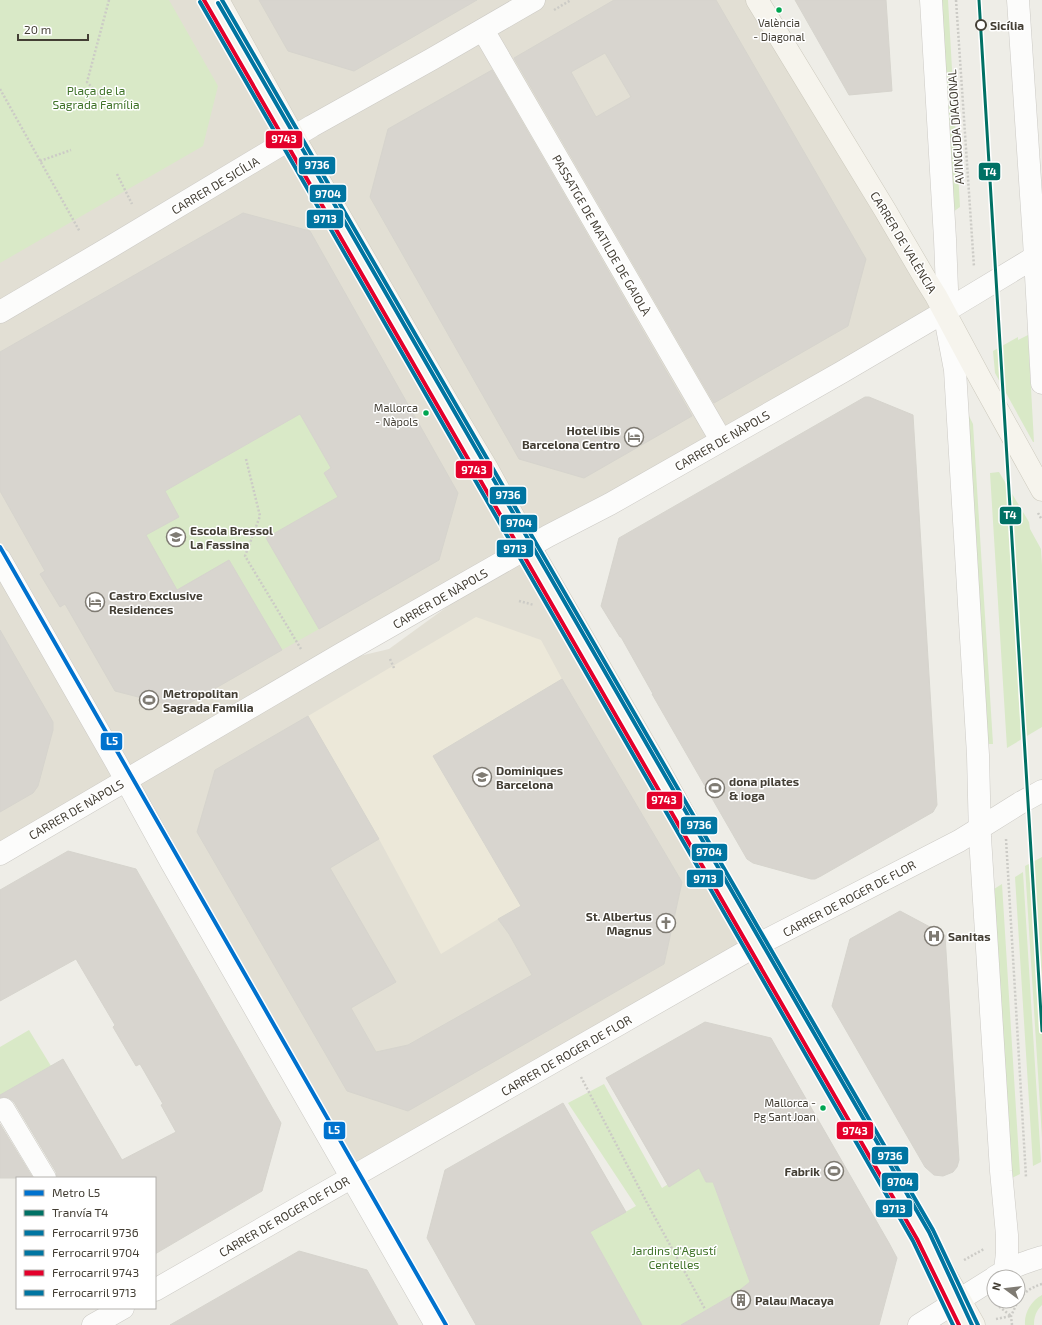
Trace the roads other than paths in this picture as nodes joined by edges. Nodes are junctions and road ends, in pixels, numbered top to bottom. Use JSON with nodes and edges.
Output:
{"nodes":[{"id":1,"x":218,"y":0,"type":"edge"},
{"id":2,"x":534,"y":0,"type":"edge"},
{"id":3,"x":757,"y":0,"type":"edge"},
{"id":4,"x":931,"y":0,"type":"edge"},
{"id":5,"x":1018,"y":0,"type":"edge"},
{"id":6,"x":483,"y":30,"type":"junction"},
{"id":7,"x":294,"y":137,"type":"junction"},
{"id":8,"x":1038,"y":256,"type":"edge"},
{"id":9,"x":0,"y":312,"type":"edge"},
{"id":10,"x":944,"y":312,"type":"junction"},
{"id":11,"x":1042,"y":383,"type":"edge"},
{"id":12,"x":722,"y":440,"type":"junction"},
{"id":13,"x":1042,"y":490,"type":"edge"},
{"id":14,"x":530,"y":547,"type":"junction"},
{"id":15,"x":0,"y":559,"type":"edge"},
{"id":16,"x":126,"y":780,"type":"junction"},
{"id":17,"x":1042,"y":790,"type":"edge"},
{"id":18,"x":980,"y":828,"type":"junction"},
{"id":19,"x":0,"y":854,"type":"edge"},
{"id":20,"x":759,"y":944,"type":"junction"},
{"id":21,"x":4,"y":1108,"type":"dead end"},
{"id":22,"x":45,"y":1177,"type":"edge"},
{"id":23,"x":352,"y":1177,"type":"junction"},
{"id":24,"x":1042,"y":1257,"type":"edge"},
{"id":25,"x":1000,"y":1269,"type":"edge"},
{"id":26,"x":1013,"y":1269,"type":"edge"},
{"id":27,"x":986,"y":1283,"type":"edge"},
{"id":28,"x":156,"y":1289,"type":"edge"},
{"id":29,"x":960,"y":1300,"type":"junction"},
{"id":30,"x":121,"y":1309,"type":"edge"},
{"id":31,"x":93,"y":1325,"type":"edge"},
{"id":32,"x":436,"y":1325,"type":"edge"},
{"id":33,"x":919,"y":1325,"type":"edge"},
{"id":34,"x":974,"y":1325,"type":"edge"}],
"edges":[{"from":1,"to":7,"type":"main road"},
{"from":2,"to":6,"type":"street","name":"CARRER DE SICÍLIA"},
{"from":3,"to":10,"type":"main road","name":"CARRER DE VALÈNCIA"},
{"from":4,"to":10,"type":"street"},
{"from":5,"to":8,"type":"street"},
{"from":6,"to":7,"type":"street","name":"CARRER DE SICÍLIA"},
{"from":6,"to":12,"type":"street","name":"PASSATGE DE MATILDE DE GAIOLÀ"},
{"from":7,"to":9,"type":"street","name":"CARRER DE SICÍLIA"},
{"from":7,"to":14,"type":"main road"},
{"from":8,"to":10,"type":"street","name":"CARRER DE NÀPOLS"},
{"from":8,"to":11,"type":"street"},
{"from":10,"to":12,"type":"street","name":"CARRER DE NÀPOLS"},
{"from":10,"to":13,"type":"main road","name":"CARRER DE VALÈNCIA"},
{"from":10,"to":18,"type":"street"},
{"from":12,"to":14,"type":"street","name":"CARRER DE NÀPOLS"},
{"from":14,"to":16,"type":"street","name":"CARRER DE NÀPOLS"},
{"from":14,"to":20,"type":"main road"},
{"from":15,"to":16,"type":"street"},
{"from":16,"to":19,"type":"street","name":"CARRER DE NÀPOLS"},
{"from":16,"to":23,"type":"street"},
{"from":17,"to":18,"type":"street","name":"CARRER DE ROGER DE FLOR"},
{"from":18,"to":20,"type":"street","name":"CARRER DE ROGER DE FLOR"},
{"from":18,"to":25,"type":"street"},
{"from":20,"to":23,"type":"street","name":"CARRER DE ROGER DE FLOR"},
{"from":20,"to":29,"type":"main road"},
{"from":21,"to":22,"type":"street"},
{"from":23,"to":28,"type":"street","name":"CARRER DE ROGER DE FLOR"},
{"from":23,"to":32,"type":"street"},
{"from":24,"to":26,"type":"street"},
{"from":27,"to":29,"type":"street"},
{"from":29,"to":33,"type":"street"},
{"from":29,"to":34,"type":"main road"},
{"from":30,"to":31,"type":"street"}]}
